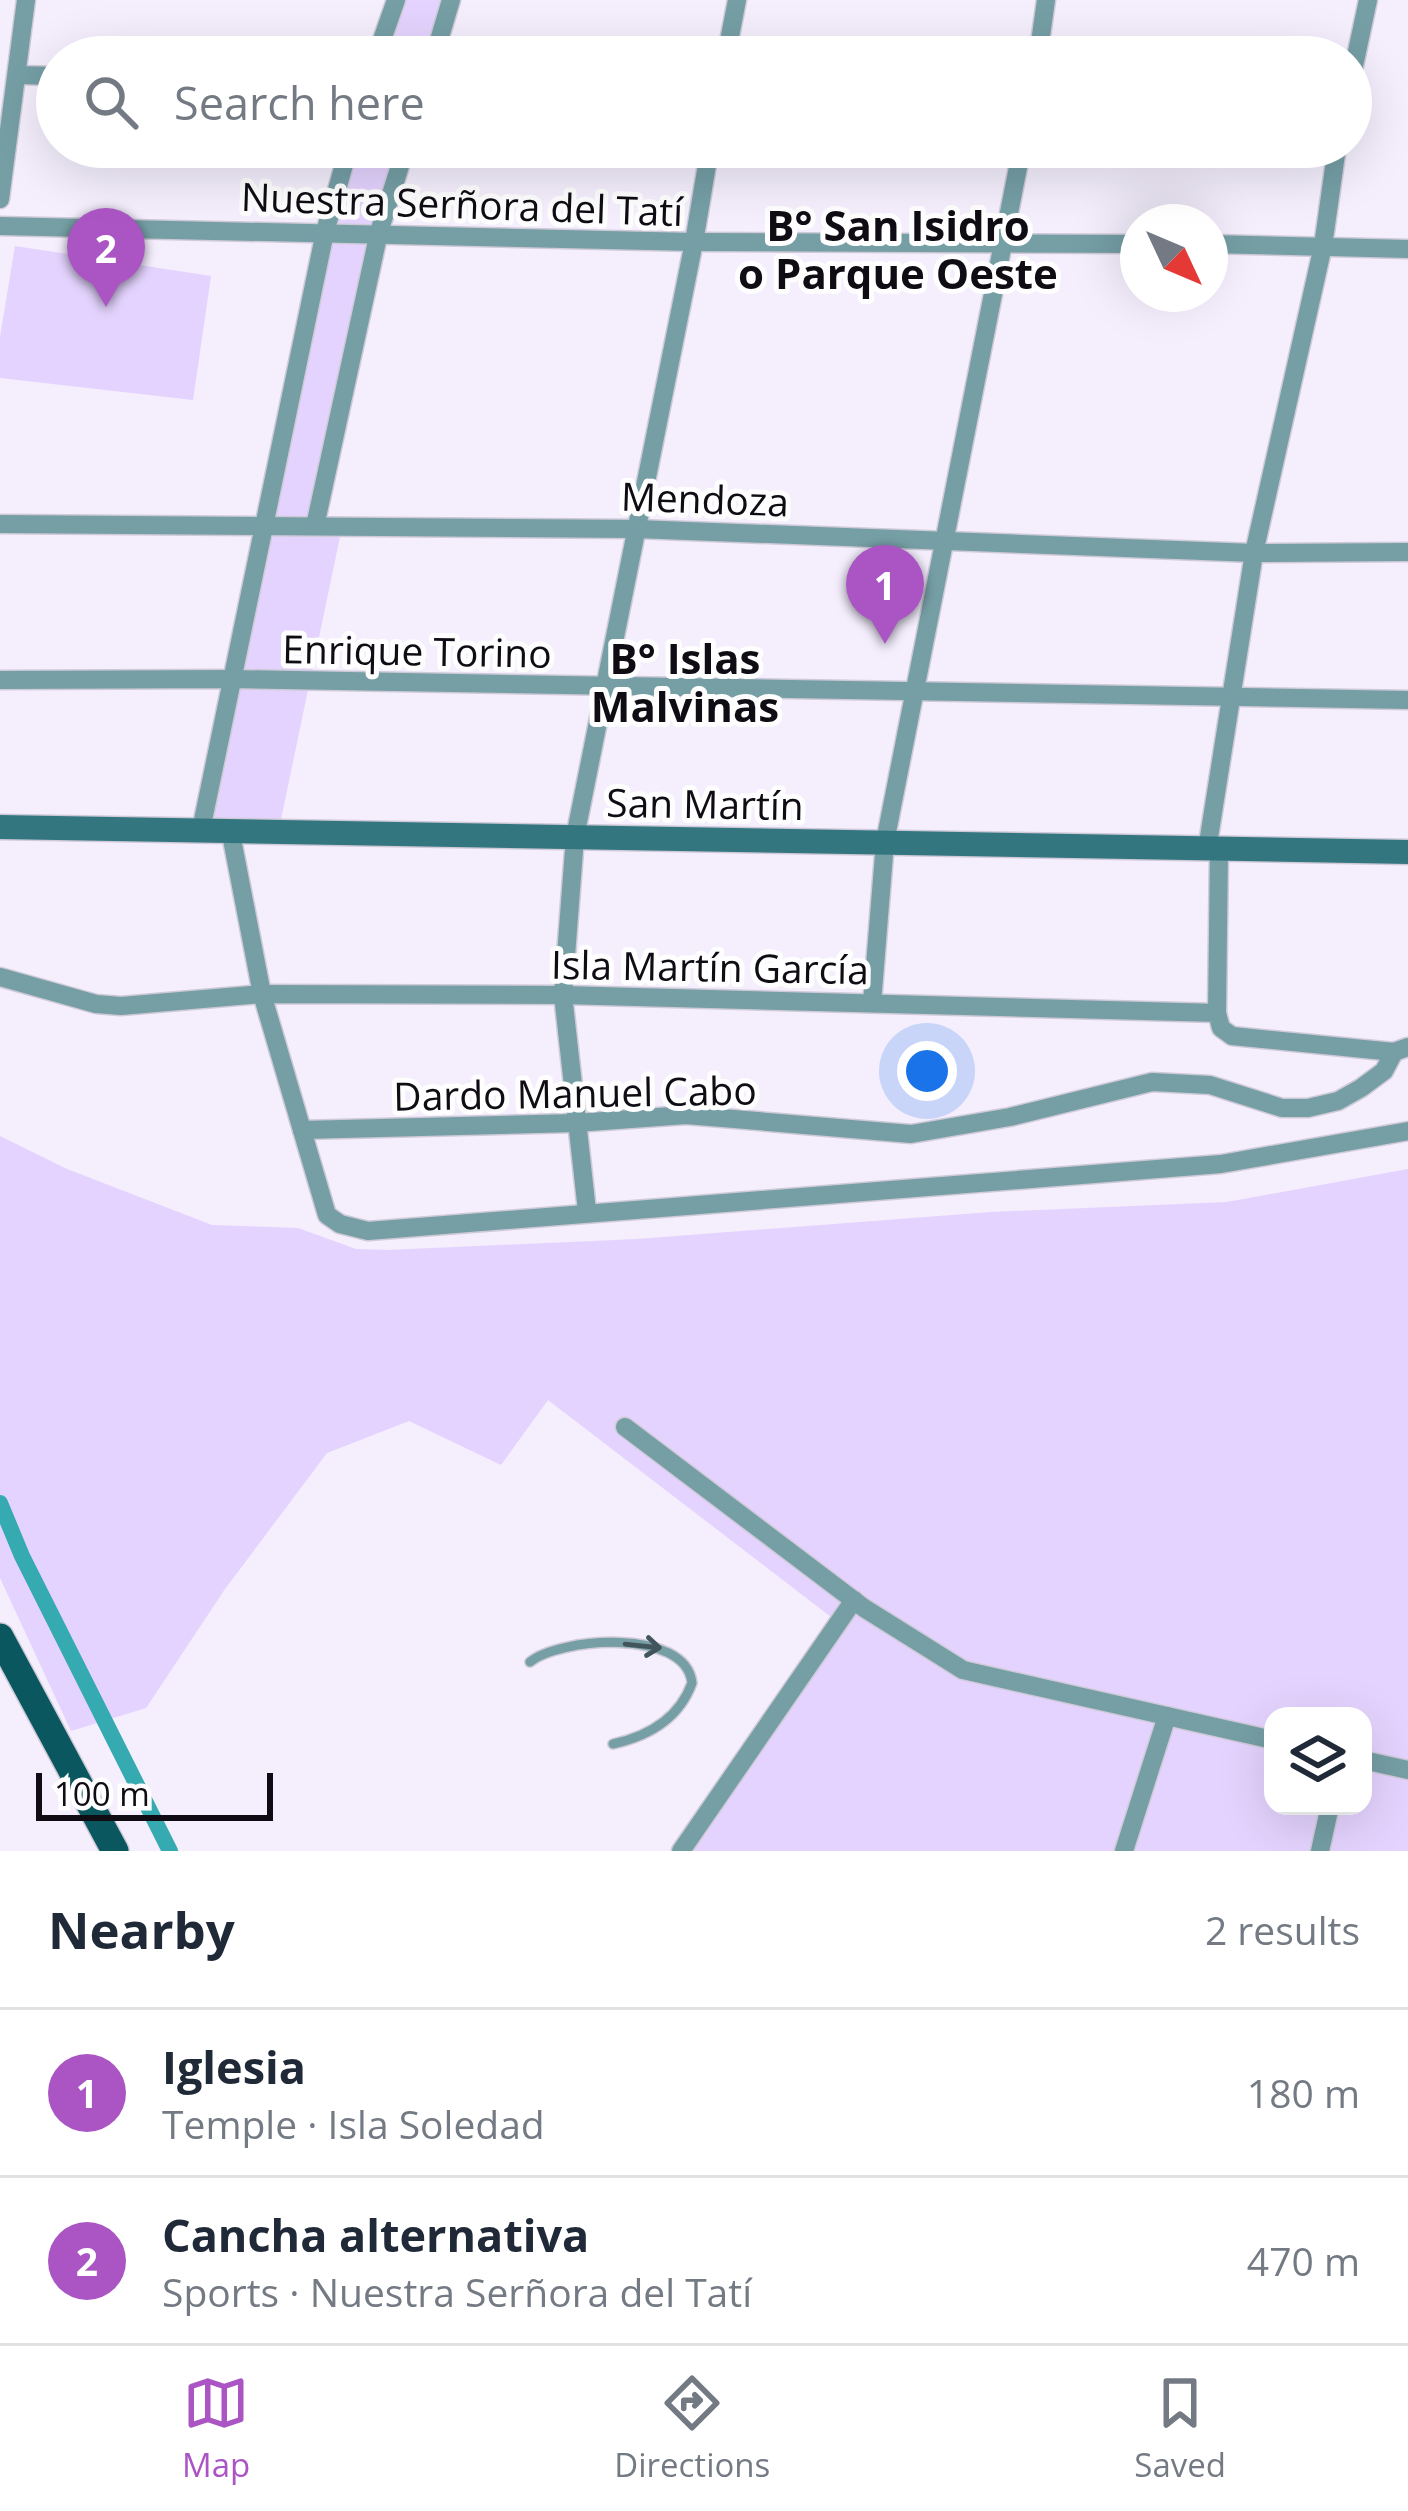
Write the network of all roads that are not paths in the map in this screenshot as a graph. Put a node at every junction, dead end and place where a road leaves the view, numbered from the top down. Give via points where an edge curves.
1 (26, 0) edge
2 (396, 0) edge
3 (451, 0) edge
4 (737, 0) edge
5 (1046, 0) edge
6 (1368, 0) edge
7 (383, 36) edge
8 (440, 36) edge
9 (730, 36) edge
10 (1041, 36) edge
11 (1360, 36) edge
12 (9, 51) edge
13 (16, 75) junction
14 (36, 75) edge
15 (343, 168) edge
16 (399, 168) edge
17 (706, 168) edge
18 (1018, 168) edge
19 (1334, 168) edge
20 (2, 172) edge
21 (0, 199) edge
22 (0, 226) edge
23 (325, 232) junction
24 (379, 232) junction
25 (694, 242) junction
26 (1003, 242) junction
27 (1120, 244) edge
28 (1228, 244) edge
29 (1323, 246) junction
30 (1408, 249) edge
31 (0, 524) edge
32 (266, 525) junction
33 (315, 526) junction
34 (637, 529) junction
35 (945, 538) junction
36 (1408, 552) edge
37 (1254, 553) junction
38 (233, 679) junction
39 (0, 680) edge
40 (605, 688) junction
41 (911, 692) junction
42 (1232, 699) junction
43 (1408, 700) edge
44 (0, 827) edge
45 (230, 829) junction
46 (201, 830) junction
47 (575, 837) junction
48 (885, 842) junction
49 (1213, 850) junction
50 (1408, 852) edge
51 (0, 976) edge
52 (262, 994) junction
53 (563, 995) junction
54 (872, 1003) junction
55 (1217, 1013) junction
56 (1401, 1050) edge
57 (576, 1123) junction
58 (302, 1130) junction
59 (1408, 1131) edge
60 (586, 1211) junction
61 (625, 1427) dead end
62 (854, 1600) junction
63 (0, 1637) edge
64 (0, 1663) edge
65 (530, 1663) dead end
66 (1167, 1716) junction
67 (1264, 1737) edge
68 (613, 1744) dead end
69 (1372, 1762) edge
70 (1408, 1770) edge
71 (1328, 1815) edge
72 (102, 1851) edge
73 (115, 1851) edge
74 (681, 1851) edge
75 (1124, 1851) edge
76 (1320, 1851) edge

1 - 12 street
2 - 7 street
3 - 8 street
4 - 9 street
5 - 10 street
6 - 11 street
12 - 13 street
13 - 14 street
13 - 20 street
15 - 23 street
16 - 24 street
17 - 25 street
18 - 26 street
19 - 29 street
20 - 21 street
22 - 23 street, Nuestra Serñora del Tatí
23 - 24 street, Nuestra Serñora del Tatí
23 - 32 street
24 - 25 street, Nuestra Serñora del Tatí
24 - 33 street
25 - 26 street, Nuestra Serñora del Tatí
25 - 34 street
26 - 27 street, Nuestra Serñora del Tatí
26 - 35 street
28 - 29 street
29 - 30 street
29 - 37 street
31 - 32 street, Mendoza
32 - 33 street, Mendoza
32 - 38 street
33 - 34 street, Mendoza
34 - 35 street, Mendoza
34 - 40 street
35 - 37 street, Mendoza
35 - 41 street
36 - 37 street, Mendoza
37 - 42 street
38 - 39 street, Enrique Torino
38 - 40 street, Enrique Torino
38 - 46 street
40 - 41 street, Enrique Torino
40 - 47 street
41 - 42 street, Enrique Torino
41 - 48 street
42 - 43 street, Enrique Torino
42 - 49 street
44 - 46 main road, San Martín
45 - 46 main road, San Martín
45 - 47 main road, San Martín
45 - 52 street
47 - 48 main road, San Martín
47 - 53 street
48 - 49 main road, San Martín
48 - 54 street
49 - 50 main road, San Martín
49 - 55 street
51 - 52 street, Isla Martín García via 121,1006
52 - 53 street, Isla Martín García
52 - 58 street
53 - 54 street, Isla Martín García
53 - 57 street
54 - 55 street, Isla Martín García
55 - 56 street, Isla Martín García via 1232,1036
56 - 57 street, Dardo Manuel Cabo via 1361,1088 1307,1108 1210,1085 1152,1082 911,1134 686,1115
57 - 58 street, Dardo Manuel Cabo
57 - 60 street
58 - 60 street via 327,1215 340,1224 368,1231
59 - 60 street via 1221,1164
61 - 62 street
62 - 66 street via 963,1670
62 - 74 street
63 - 73 main road
64 - 72 main road
65 -> 68 lane via 554,1650 635,1642 686,1664 692,1683 673,1714 649,1733
66 - 67 street
66 - 75 street
69 - 70 street
71 - 76 street

